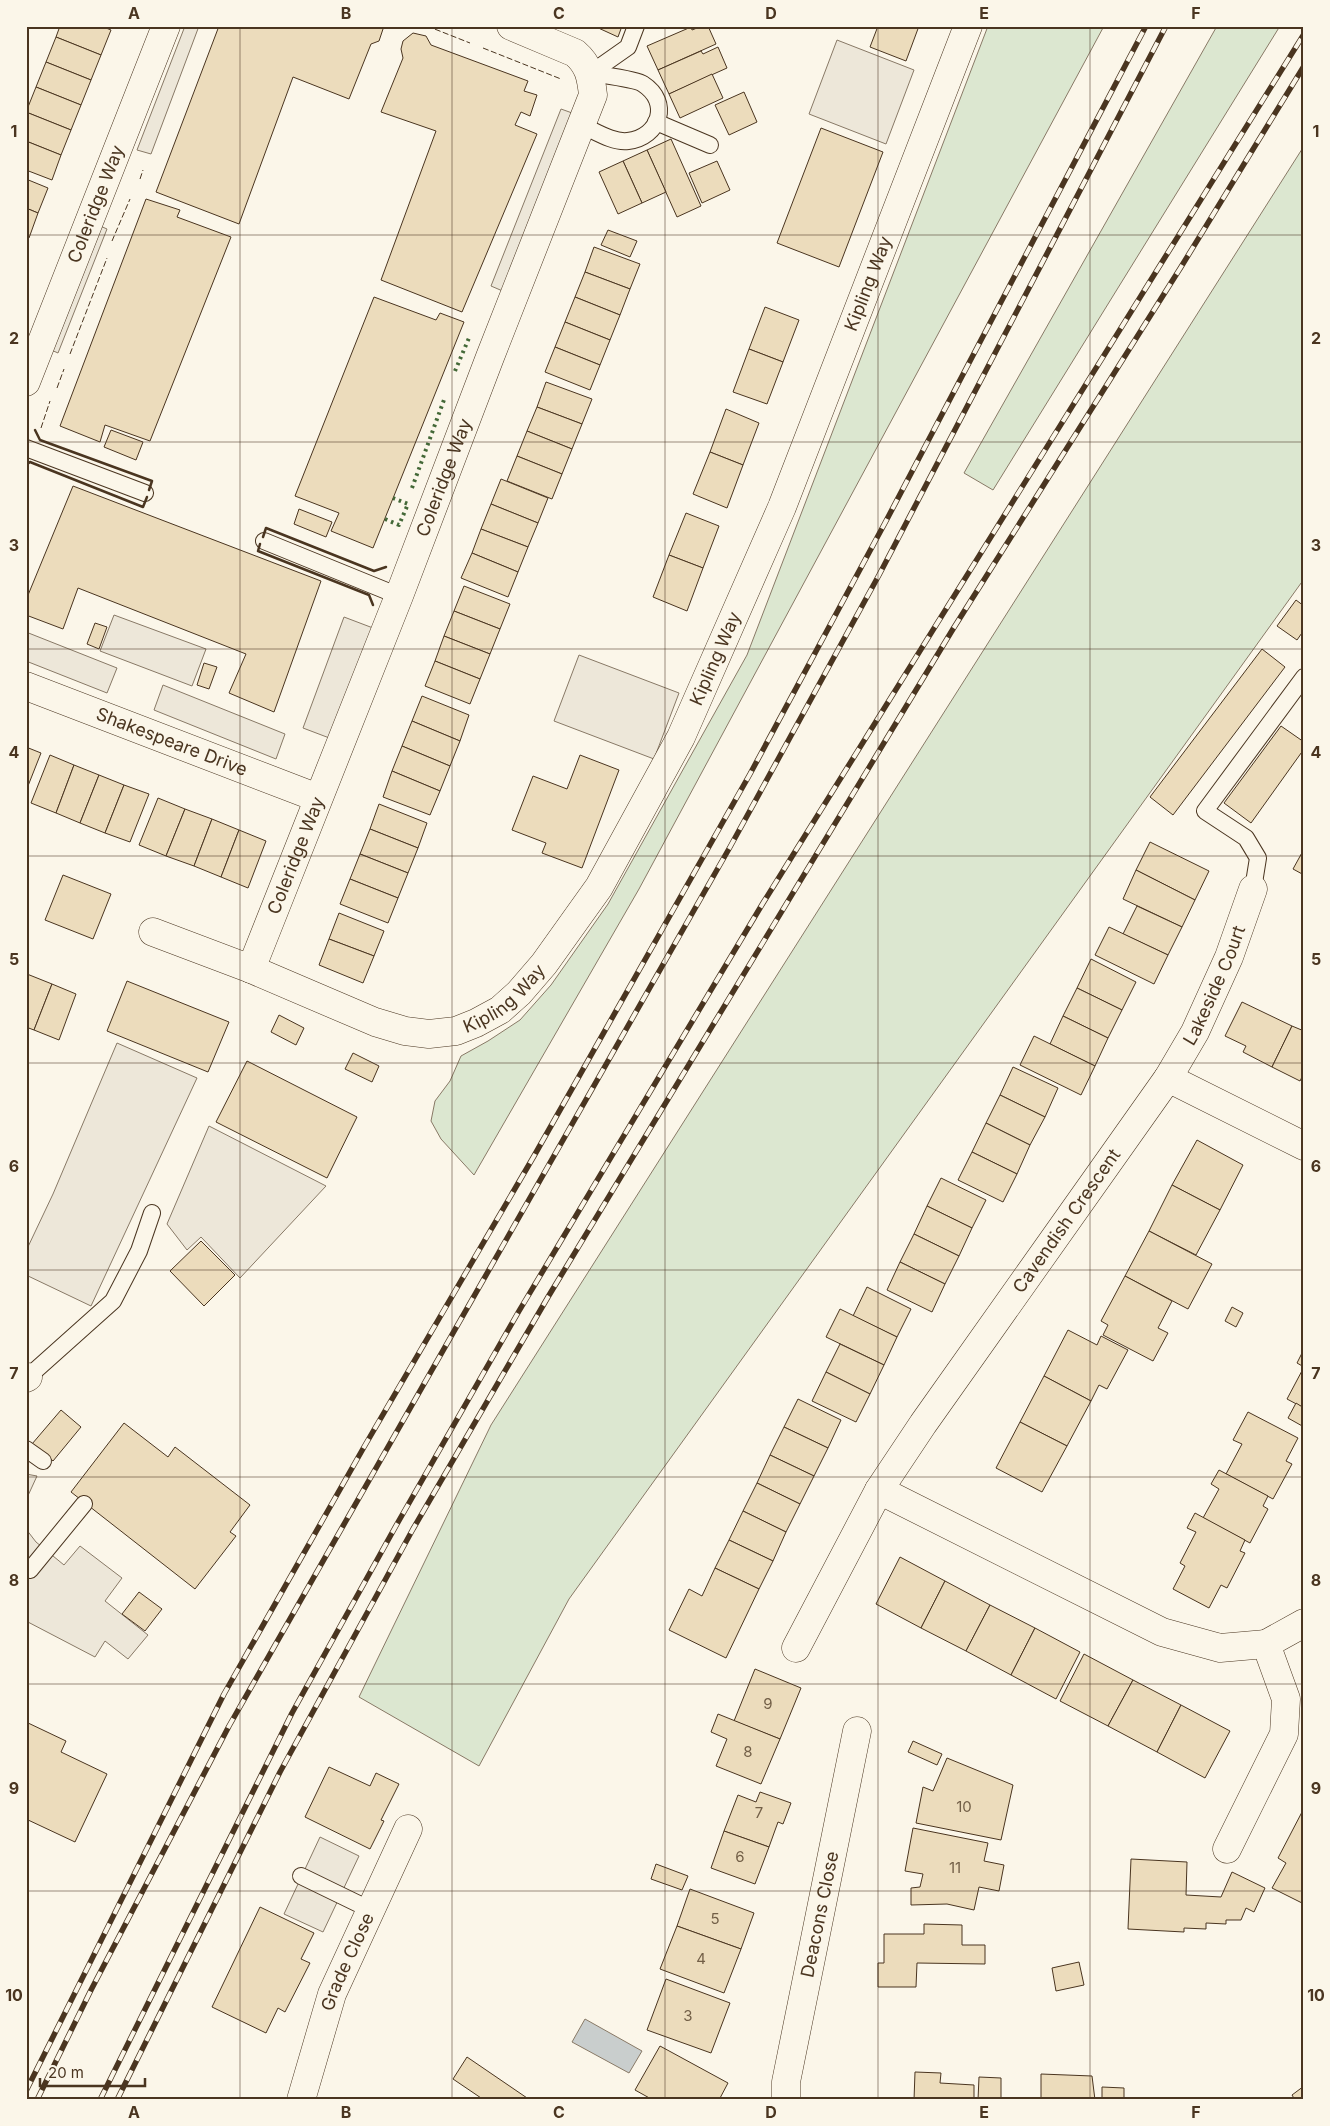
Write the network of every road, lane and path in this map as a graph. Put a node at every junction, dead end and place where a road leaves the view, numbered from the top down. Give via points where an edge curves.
1 (166, 26) edge
2 (511, 26) edge
3 (636, 26) edge
4 (968, 26) edge
5 (591, 74) junction
6 (656, 122) junction
7 (581, 125) junction
8 (710, 145) dead end
9 (26, 382) edge
10 (26, 448) edge
11 (146, 493) dead end
12 (264, 541) dead end
13 (399, 596) junction
14 (1304, 678) edge
15 (26, 686) edge
16 (318, 798) junction
17 (1254, 889) joint
18 (153, 932) dead end
19 (251, 969) junction
20 (1168, 1078) junction
21 (1304, 1146) edge
22 (152, 1214) dead end
23 (27, 1378) edge
24 (26, 1449) edge
25 (43, 1461) dead end
26 (879, 1490) junction
27 (84, 1504) dead end
28 (30, 1570) dead end
29 (1304, 1623) edge
30 (1266, 1644) junction
31 (796, 1648) dead end
32 (857, 1731) dead end
33 (408, 1830) dead end
34 (1227, 1849) dead end
35 (302, 1876) dead end
36 (371, 1910) junction
37 (301, 2100) edge
38 (786, 2100) edge

1 - 9 street, Coleridge Way
2 - 5 street via 575,53
3 - 5 lane via 628,47
4 - 19 street, Kipling Way via 782,507 681,737 599,887 544,964 500,1010 456,1031 430,1034 375,1022
5 - 6 lane via 642,83 656,96 660,113
5 - 7 street, Coleridge Way via 594,95
6 - 7 lane via 642,136 628,141 616,140
6 - 8 lane
7 - 13 street, Coleridge Way
10 - 11 lane
12 - 13 lane
13 - 16 street, Coleridge Way
14 - 17 lane via 1205,812 1246,838 1250,844 1258,858
15 - 16 street, Shakespeare Drive
16 - 19 street, Coleridge Way
17 - 20 street, Lakeside Court via 1230,956 1195,1032
18 - 19 street, Kipling Way
20 - 21 street
20 - 26 street, Cavendish Crescent
22 - 23 lane via 139,1251 113,1301
24 - 25 lane
26 - 30 street via 1162,1632 1220,1648
26 - 31 street, Cavendish Crescent
27 - 28 lane
29 - 30 street
30 - 34 street via 1286,1699 1284,1734
32 - 38 street, Deacons Close via 788,2072
33 - 36 street, Grade Close
35 - 36 lane
36 - 37 street, Grade Close via 332,1994

